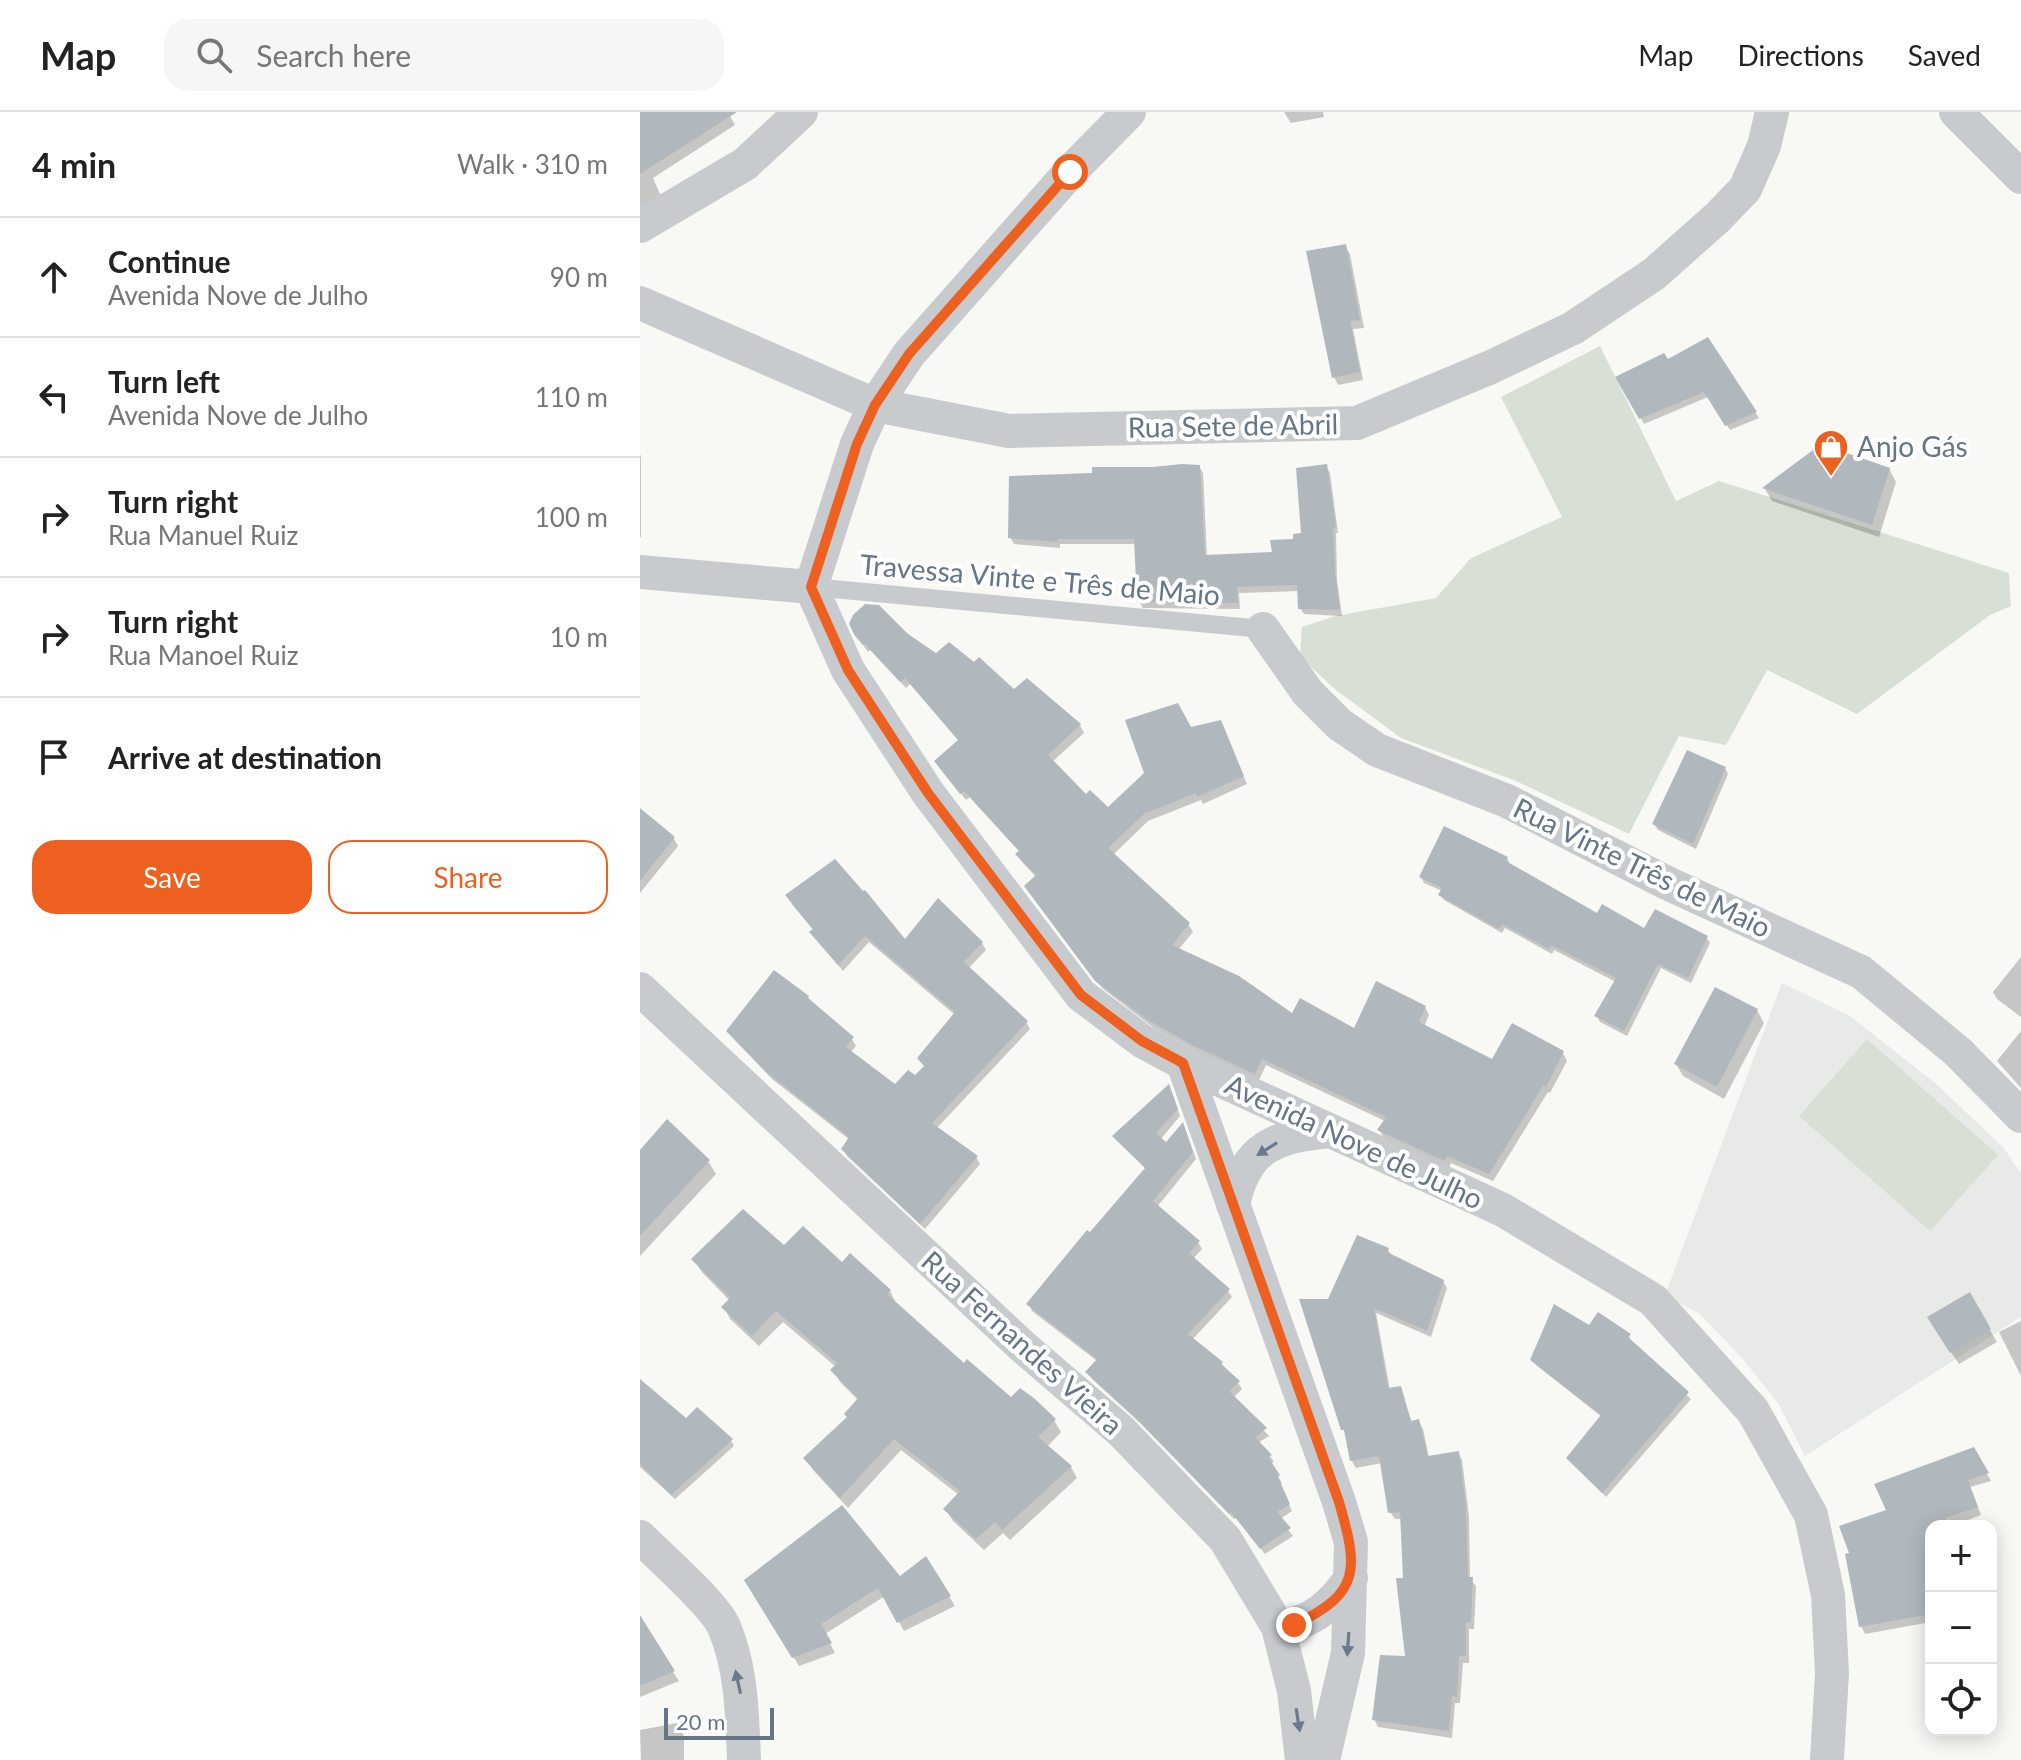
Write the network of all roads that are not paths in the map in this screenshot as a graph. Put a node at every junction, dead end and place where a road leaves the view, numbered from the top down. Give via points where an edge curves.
1 (801, 112) edge
2 (1129, 112) edge
3 (1772, 112) edge
4 (1956, 112) edge
5 (2021, 177) edge
6 (640, 226) edge
7 (640, 303) edge
8 (875, 405) junction
9 (640, 572) edge
10 (811, 587) junction
11 (1263, 629) joint
12 (640, 989) edge
13 (1183, 1063) junction
14 (2021, 1116) edge
15 (1332, 1131) junction
16 (1233, 1205) junction
17 (640, 1537) edge
18 (1351, 1578) junction
19 (1278, 1627) junction
20 (744, 1760) edge
21 (1302, 1760) edge
22 (1323, 1760) edge
23 (1827, 1760) edge

1 - 6 street via 745,164
2 - 8 street via 909,354
3 - 8 street, Rua Sete de Abril via 1745,189 1654,274 1573,328 1357,423 1009,431
4 - 5 street
7 - 8 street, Rua Sete de Abril
8 - 10 street via 857,444
9 - 10 street
10 - 11 lane, Travessa Vinte e Três de Maio
10 - 13 street, Avenida Nove de Julho via 848,670 928,793 1081,995 1142,1041
11 - 14 street, Rua Vinte Três de Maio via 1308,693 1339,724 1377,750 1507,801 1667,883 1861,972 1958,1052
12 - 19 street, Rua Fernandes Vieira via 1022,1346 1121,1431 1225,1539
13 - 15 street, Avenida Nove de Julho
13 - 16 street
15 -> 16 street via 1293,1134 1265,1148 1248,1162
15 - 23 street, Avenida Nove de Julho via 1503,1210 1653,1300 1753,1411 1811,1515 1828,1595 1832,1673
16 - 18 street via 1339,1502 1351,1542
20 -> 17 street via 741,1690 724,1624
18 - 19 street via 1336,1600 1317,1614
18 -> 22 street via 1348,1653
19 -> 21 street, Rua Fernandes Vieira via 1294,1691

